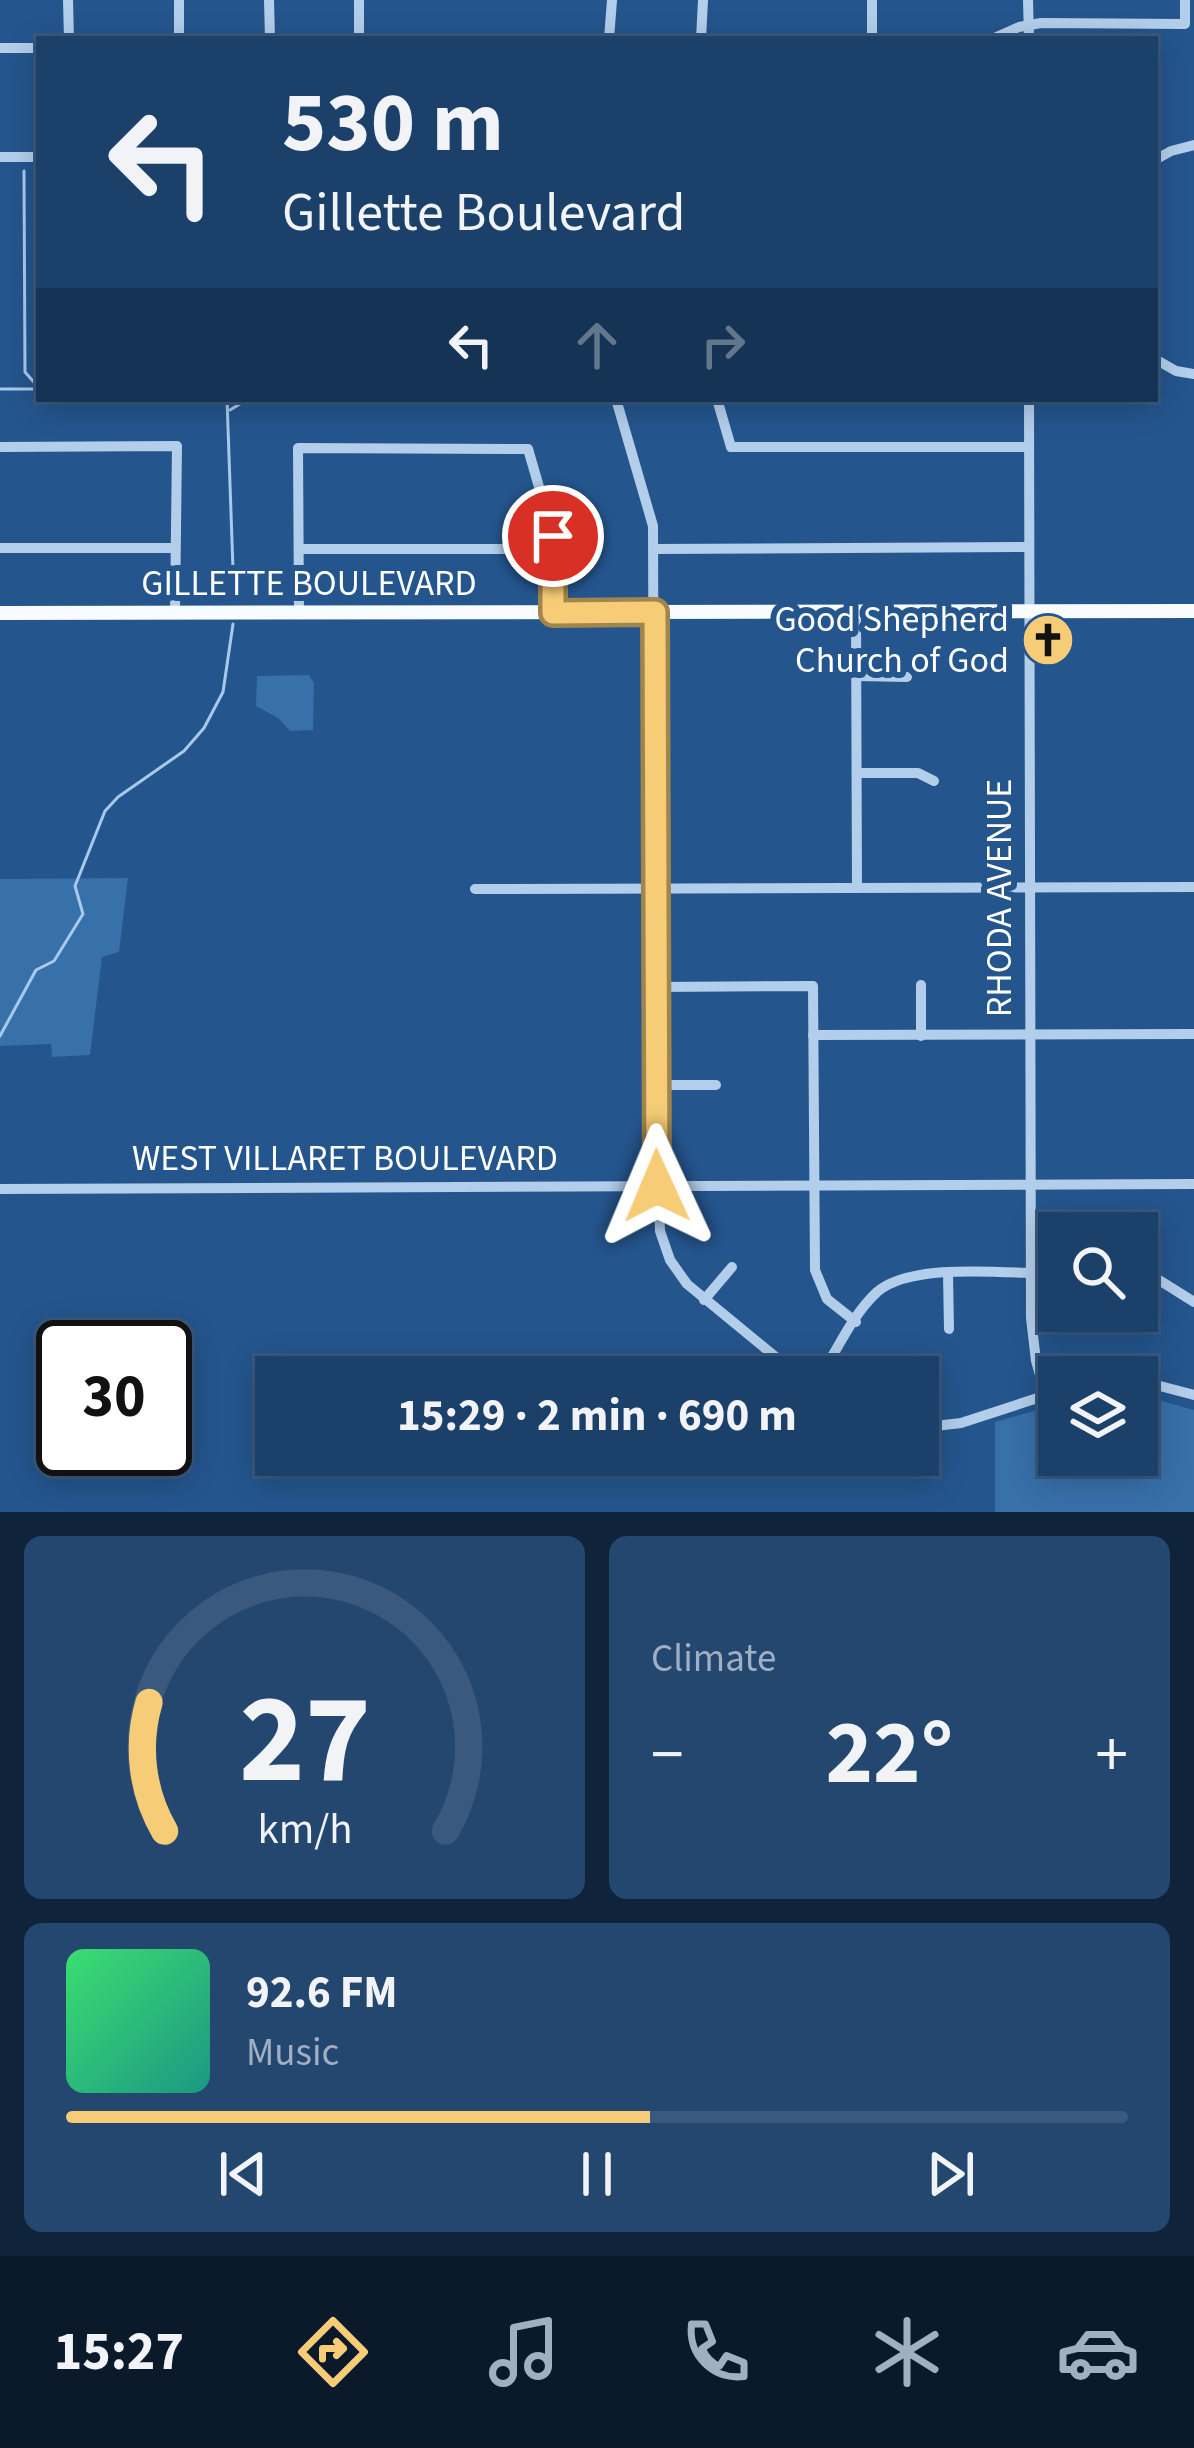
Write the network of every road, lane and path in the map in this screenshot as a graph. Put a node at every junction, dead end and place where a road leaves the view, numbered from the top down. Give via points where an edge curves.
1 (68, 0) edge
2 (179, 0) edge
3 (269, 0) edge
4 (359, 0) edge
5 (612, 0) edge
6 (703, 0) edge
7 (872, 0) edge
8 (1028, 0) edge
9 (1185, 0) edge
10 (1028, 32) edge
11 (69, 36) edge
12 (179, 36) edge
13 (270, 36) edge
14 (359, 36) edge
15 (609, 36) edge
16 (701, 36) edge
17 (872, 36) edge
18 (0, 48) edge
19 (36, 48) edge
20 (1194, 145) edge
21 (0, 157) edge
22 (36, 157) edge
23 (1158, 158) edge
24 (1158, 361) edge
25 (1194, 374) edge
26 (617, 402) edge
27 (718, 402) edge
28 (1029, 402) edge
29 (0, 447) edge
30 (1029, 447) junction
31 (1029, 547) junction
32 (0, 548) edge
33 (175, 548) junction
34 (299, 549) junction
35 (554, 549) junction
36 (654, 549) junction
37 (1194, 611) edge
38 (655, 612) junction
39 (1029, 612) junction
40 (176, 613) junction
41 (553, 613) junction
42 (856, 613) junction
43 (0, 614) edge
44 (299, 614) junction
45 (857, 676) junction
46 (907, 676) dead end
47 (857, 773) junction
48 (934, 781) dead end
49 (1194, 887) edge
50 (656, 888) junction
51 (857, 888) junction
52 (1029, 888) junction
53 (475, 889) dead end
54 (921, 985) dead end
55 (656, 987) junction
56 (1194, 1034) edge
57 (813, 1035) junction
58 (921, 1036) junction
59 (1029, 1036) junction
60 (716, 1084) dead end
61 (655, 1085) junction
62 (1194, 1184) edge
63 (814, 1185) junction
64 (1029, 1185) junction
65 (657, 1186) junction
66 (0, 1189) edge
67 (732, 1267) dead end
68 (948, 1274) junction
69 (1030, 1274) junction
70 (1038, 1274) edge
71 (1158, 1279) edge
72 (704, 1300) junction
73 (1194, 1302) edge
74 (856, 1322) junction
75 (949, 1329) dead end
76 (774, 1356) edge
77 (834, 1356) edge
78 (1038, 1356) edge
79 (1158, 1386) edge
80 (1194, 1395) edge
81 (1038, 1399) edge
82 (939, 1426) edge

1 - 11 street
2 - 12 street
3 - 13 street
4 - 14 street
5 - 15 street
6 - 16 street
7 - 17 street
8 - 10 street
9 - 10 street via 1185,24
18 - 19 street
20 - 23 street
21 - 22 street
24 - 25 street
26 - 36 street
27 - 30 street via 731,447
28 - 30 street, RHODA AVENUE
29 - 33 street via 177,446
30 - 31 street, RHODA AVENUE
31 - 36 street
31 - 39 street, RHODA AVENUE
32 - 33 street
33 - 40 street
34 - 35 street
34 - 35 street via 298,448 528,449
34 - 44 street
35 - 41 street
36 - 38 street
37 - 39 main road, GILLETTE BOULEVARD
38 - 41 main road, GILLETTE BOULEVARD
38 - 42 main road, GILLETTE BOULEVARD
38 - 50 street
39 - 42 main road, GILLETTE BOULEVARD
39 - 52 street, RHODA AVENUE
40 - 43 main road, GILLETTE BOULEVARD
40 - 44 main road, GILLETTE BOULEVARD
41 - 44 main road, GILLETTE BOULEVARD
42 - 45 street
45 - 46 street
45 - 47 street
47 - 48 street via 918,773
47 - 51 street
49 - 52 street
50 - 51 street
50 - 53 street
50 - 55 street
51 - 52 street
52 - 59 street, RHODA AVENUE
54 - 58 street
55 - 57 street via 813,986
55 - 61 street
56 - 59 street
57 - 58 street
57 - 63 street
58 - 59 street
59 - 64 street, RHODA AVENUE
60 - 61 street
61 - 65 street
62 - 64 street, WEST VILLARET BOULEVARD
63 - 64 street, WEST VILLARET BOULEVARD
63 - 65 street, WEST VILLARET BOULEVARD
63 - 74 street via 819,1286
64 - 69 street, RHODA AVENUE
65 - 66 street, WEST VILLARET BOULEVARD
65 - 72 street via 667,1252
67 - 72 street
68 - 69 street
68 - 74 street via 896,1280
68 - 75 street
69 - 70 street
69 - 78 street, RHODA AVENUE
71 - 73 street
72 - 76 street
74 - 77 street
79 - 80 street
81 - 82 street

